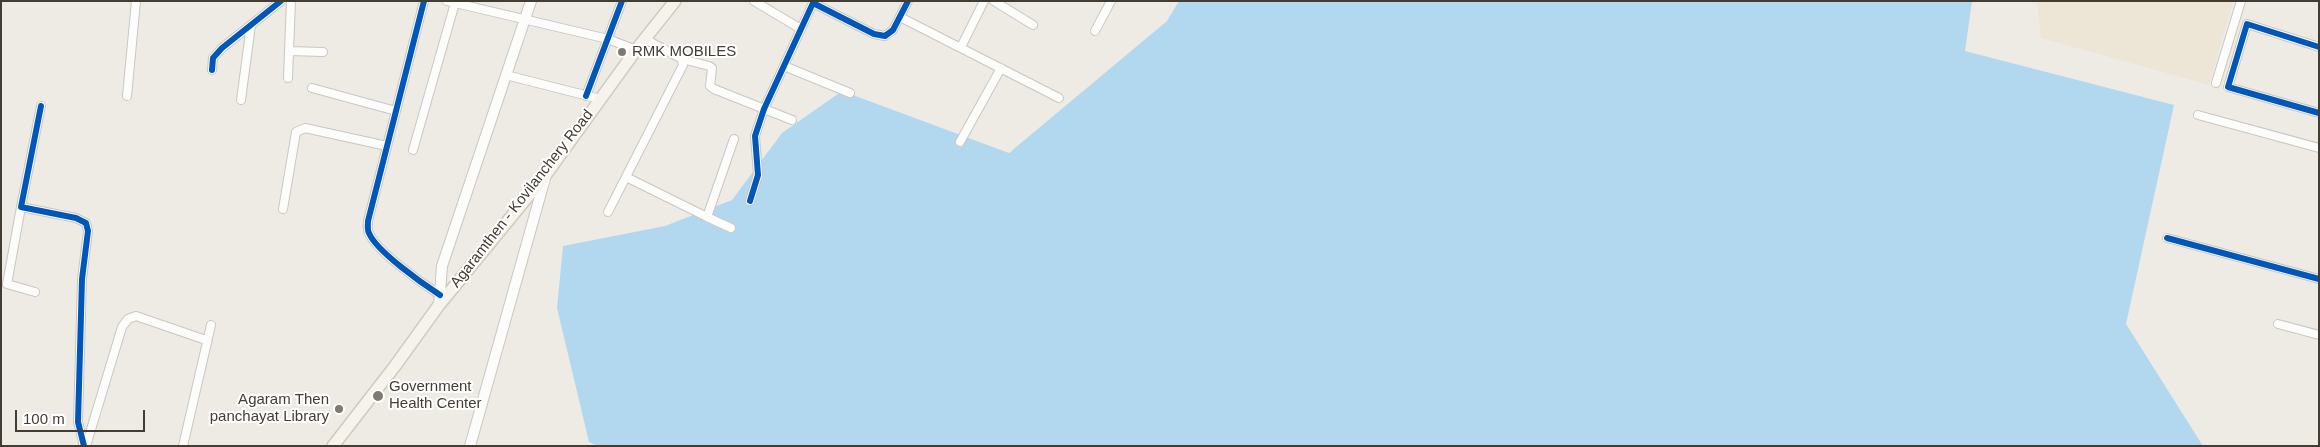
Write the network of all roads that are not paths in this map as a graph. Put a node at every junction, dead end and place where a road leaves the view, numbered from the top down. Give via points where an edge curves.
1 (136, 1) edge
2 (281, 1) edge
3 (291, 1) edge
4 (424, 1) edge
5 (531, 1) edge
6 (622, 1) edge
7 (675, 1) edge
8 (754, 1) edge
9 (908, 1) edge
10 (984, 1) edge
11 (994, 1) edge
12 (2241, 1) edge
13 (451, 2) edge
14 (813, 2) edge
15 (1109, 2) edge
16 (900, 17) junction
17 (525, 19) junction
18 (250, 25) junction
19 (1033, 25) dead end
20 (2234, 26) junction
21 (801, 29) junction
22 (2245, 30) junction
23 (1095, 31) dead end
24 (608, 39) junction
25 (645, 39) junction
26 (961, 47) junction
27 (2319, 48) edge
28 (289, 50) junction
29 (636, 50) junction
30 (323, 52) dead end
31 (682, 59) junction
32 (784, 66) junction
33 (1000, 68) junction
34 (212, 70) dead end
35 (506, 74) junction
36 (288, 78) dead end
37 (2216, 83) dead end
38 (312, 88) dead end
39 (850, 93) dead end
40 (127, 96) dead end
41 (586, 96) junction
42 (1059, 98) dead end
43 (600, 99) junction
44 (241, 100) dead end
45 (41, 106) dead end
46 (764, 109) junction
47 (396, 111) junction
48 (2319, 113) edge
49 (2198, 115) dead end
50 (792, 120) dead end
51 (734, 139) dead end
52 (960, 142) dead end
53 (387, 146) junction
54 (2319, 148) edge
55 (413, 150) dead end
56 (547, 172) junction
57 (626, 178) junction
58 (750, 201) dead end
59 (21, 208) junction
60 (283, 209) dead end
61 (608, 212) dead end
62 (707, 217) junction
63 (731, 228) dead end
64 (2167, 238) dead end
65 (2319, 279) edge
66 (4, 283) edge
67 (34, 292) dead end
68 (439, 300) junction
69 (2278, 324) dead end
70 (211, 325) dead end
71 (2319, 335) edge
72 (206, 340) junction
73 (85, 446) edge
74 (183, 446) edge
75 (333, 446) edge
76 (470, 446) edge

1 - 40 street
2 - 18 street
3 - 28 street
4 - 47 street
5 - 17 street
6 - 24 street
7 - 25 main road, Agaramthen - Kovilanchery Road
8 - 21 street
9 - 16 street
10 - 26 street
11 - 19 street
12 - 20 street
13 - 17 street
13 - 55 street
14 - 16 street via 874,34 885,36 893,30
14 - 21 street
15 - 23 street
16 - 26 street
17 - 24 street
17 - 35 street
18 - 34 street via 213,58
18 - 44 street
20 - 22 street
20 - 37 street
21 - 32 street
22 - 27 street via 2247,24
22 - 48 street via 2228,87
24 - 29 street
24 - 41 street
25 - 29 main road, Agaramthen - Kovilanchery Road
25 - 31 street
26 - 33 street
28 - 30 street
28 - 36 street
29 - 43 main road, Agaramthen - Kovilanchery Road
31 - 46 street via 712,68 710,86 714,89
31 - 57 street via 682,69
32 - 39 street
32 - 46 street
33 - 42 street
33 - 52 street
35 - 41 street
35 - 68 street via 442,266
38 - 47 street
41 - 43 street
43 - 56 main road, Agaramthen - Kovilanchery Road
45 - 59 street
46 - 50 street
46 - 58 street via 755,136 758,175
47 - 53 street
49 - 54 street
51 - 62 street
53 - 60 street via 299,129
53 - 68 street via 368,232
56 - 68 main road, Agaramthen - Kovilanchery Road
56 - 76 street
57 - 61 street
57 - 62 street
59 - 66 street
59 - 73 street via 76,218 86,223 78,422
62 - 63 street
64 - 65 street
66 - 67 street
68 - 75 main road, Agaramthen - Kovilanchery Road via 395,366
69 - 71 street
70 - 72 street
72 - 73 street via 136,316 128,319 122,327
72 - 74 street

